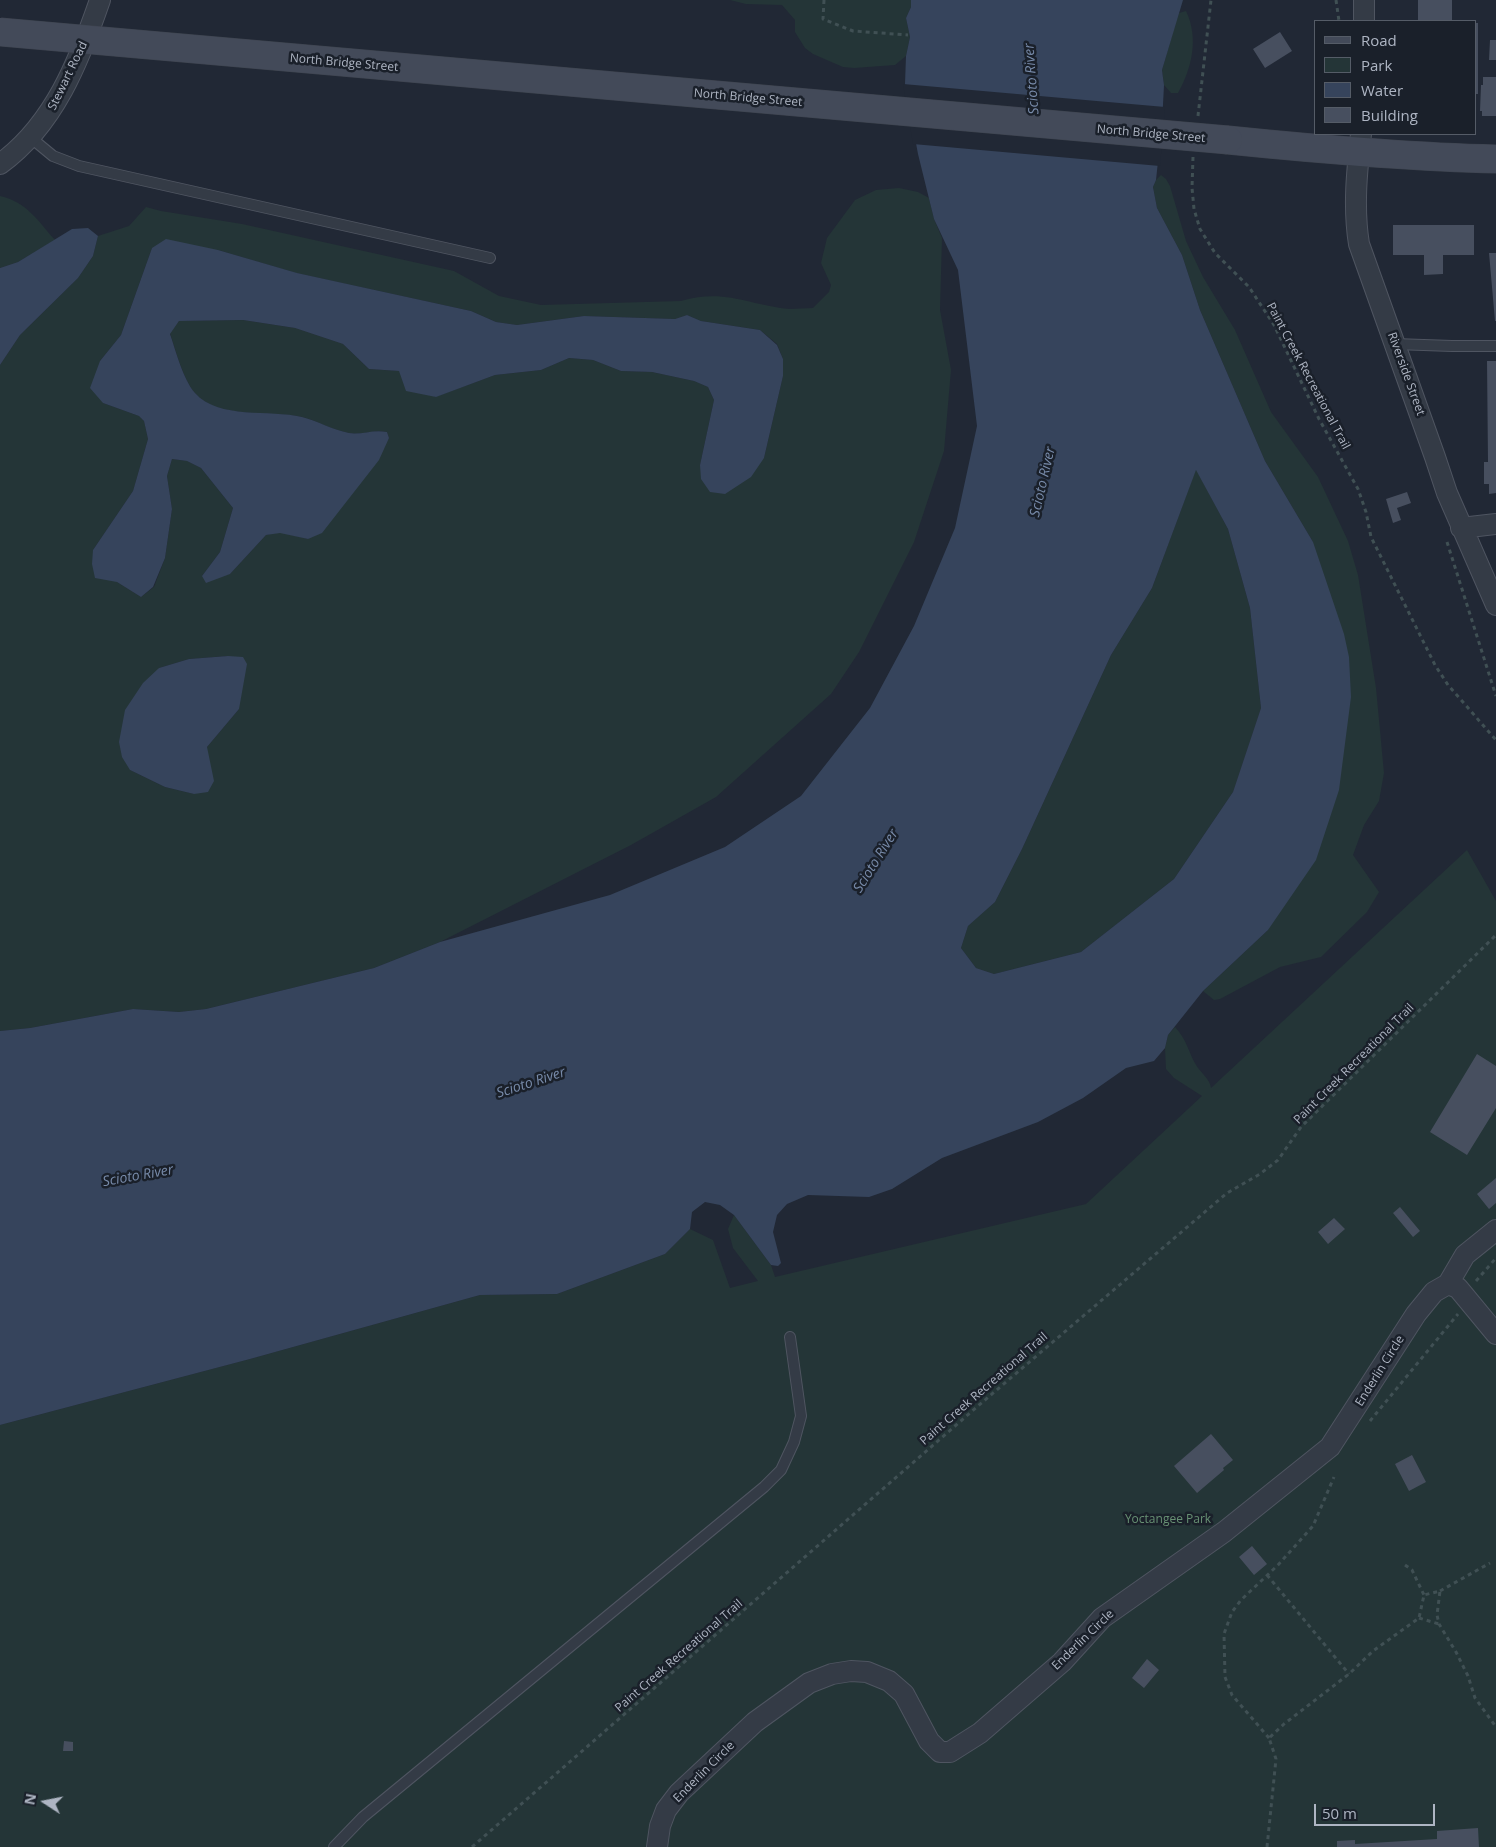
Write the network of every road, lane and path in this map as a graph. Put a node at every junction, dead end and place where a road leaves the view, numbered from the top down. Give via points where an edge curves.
1 (100, 0) edge
2 (824, 0) edge
3 (1211, 0) edge
4 (1336, 0) edge
5 (1364, 0) edge
6 (1339, 20) edge
7 (1364, 20) edge
8 (0, 32) edge
9 (908, 35) dead end
10 (1198, 118) dead end
11 (30, 137) junction
12 (1360, 143) edge
13 (1194, 147) dead end
14 (1496, 159) edge
15 (0, 164) edge
16 (490, 258) dead end
17 (1395, 344) junction
18 (1496, 346) edge
19 (1496, 524) edge
20 (1453, 532) junction
21 (1496, 605) edge
22 (1496, 696) edge
23 (1496, 740) edge
24 (1496, 935) edge
25 (1496, 1230) edge
26 (1496, 1258) edge
27 (1476, 1281) dead end
28 (1448, 1284) junction
29 (1458, 1314) dead end
30 (1496, 1334) edge
31 (790, 1337) dead end
32 (1367, 1424) dead end
33 (1334, 1477) dead end
34 (1490, 1564) dead end
35 (1405, 1565) dead end
36 (1267, 1575) junction
37 (1440, 1591) junction
38 (1424, 1594) junction
39 (1419, 1618) junction
40 (1439, 1624) junction
41 (1349, 1674) junction
42 (1496, 1727) edge
43 (1269, 1738) junction
44 (334, 1847) edge
45 (472, 1847) edge
46 (657, 1847) edge
47 (1267, 1847) edge

1 - 11 street, Stewart Road via 67,82 49,114
2 - 9 path via 823,19 853,31
3 - 10 path
4 - 6 path
5 - 7 street
8 - 12 main road, North Bridge Street, bridge via 1228,140
11 - 15 street, Stewart Road
11 - 16 lane via 53,156 79,166
12 - 14 main road, North Bridge Street via 1438,158
12 - 17 street, Riverside Street via 1356,219 1359,244
13 - 23 path, Paint Creek Recreational Trail via 1192,188 1200,229 1216,253 1249,287 1274,325 1319,419 1358,489 1371,537 1435,664 1448,685
17 - 18 lane
17 - 20 street, Riverside Street via 1447,493
19 - 20 street
20 - 21 street, Riverside Street
20 - 22 path
24 - 45 path, Paint Creek Recreational Trail via 1301,1128 1278,1160 1227,1193
25 - 28 street via 1465,1255
26 - 27 path
28 - 30 street via 1458,1288
28 - 46 street, Enderlin Circle via 1434,1292 1416,1314 1330,1447 1224,1532 1102,1618 1062,1662 980,1734 950,1752 940,1752 929,1741 904,1694 888,1681 867,1672 832,1674 809,1684 755,1722 679,1793 666,1810
29 - 32 path
31 - 44 lane via 801,1416 781,1470 363,1817
33 - 36 path via 1313,1526
34 - 37 path
35 - 38 path via 1412,1570
36 - 41 path
36 - 43 path via 1232,1612 1224,1634 1224,1657 1225,1677 1232,1695
37 - 38 path
37 - 40 path
38 - 39 path
39 - 40 path
39 - 41 path via 1373,1651
40 - 42 path via 1464,1668 1475,1698
41 - 43 path
43 - 47 path via 1276,1759

